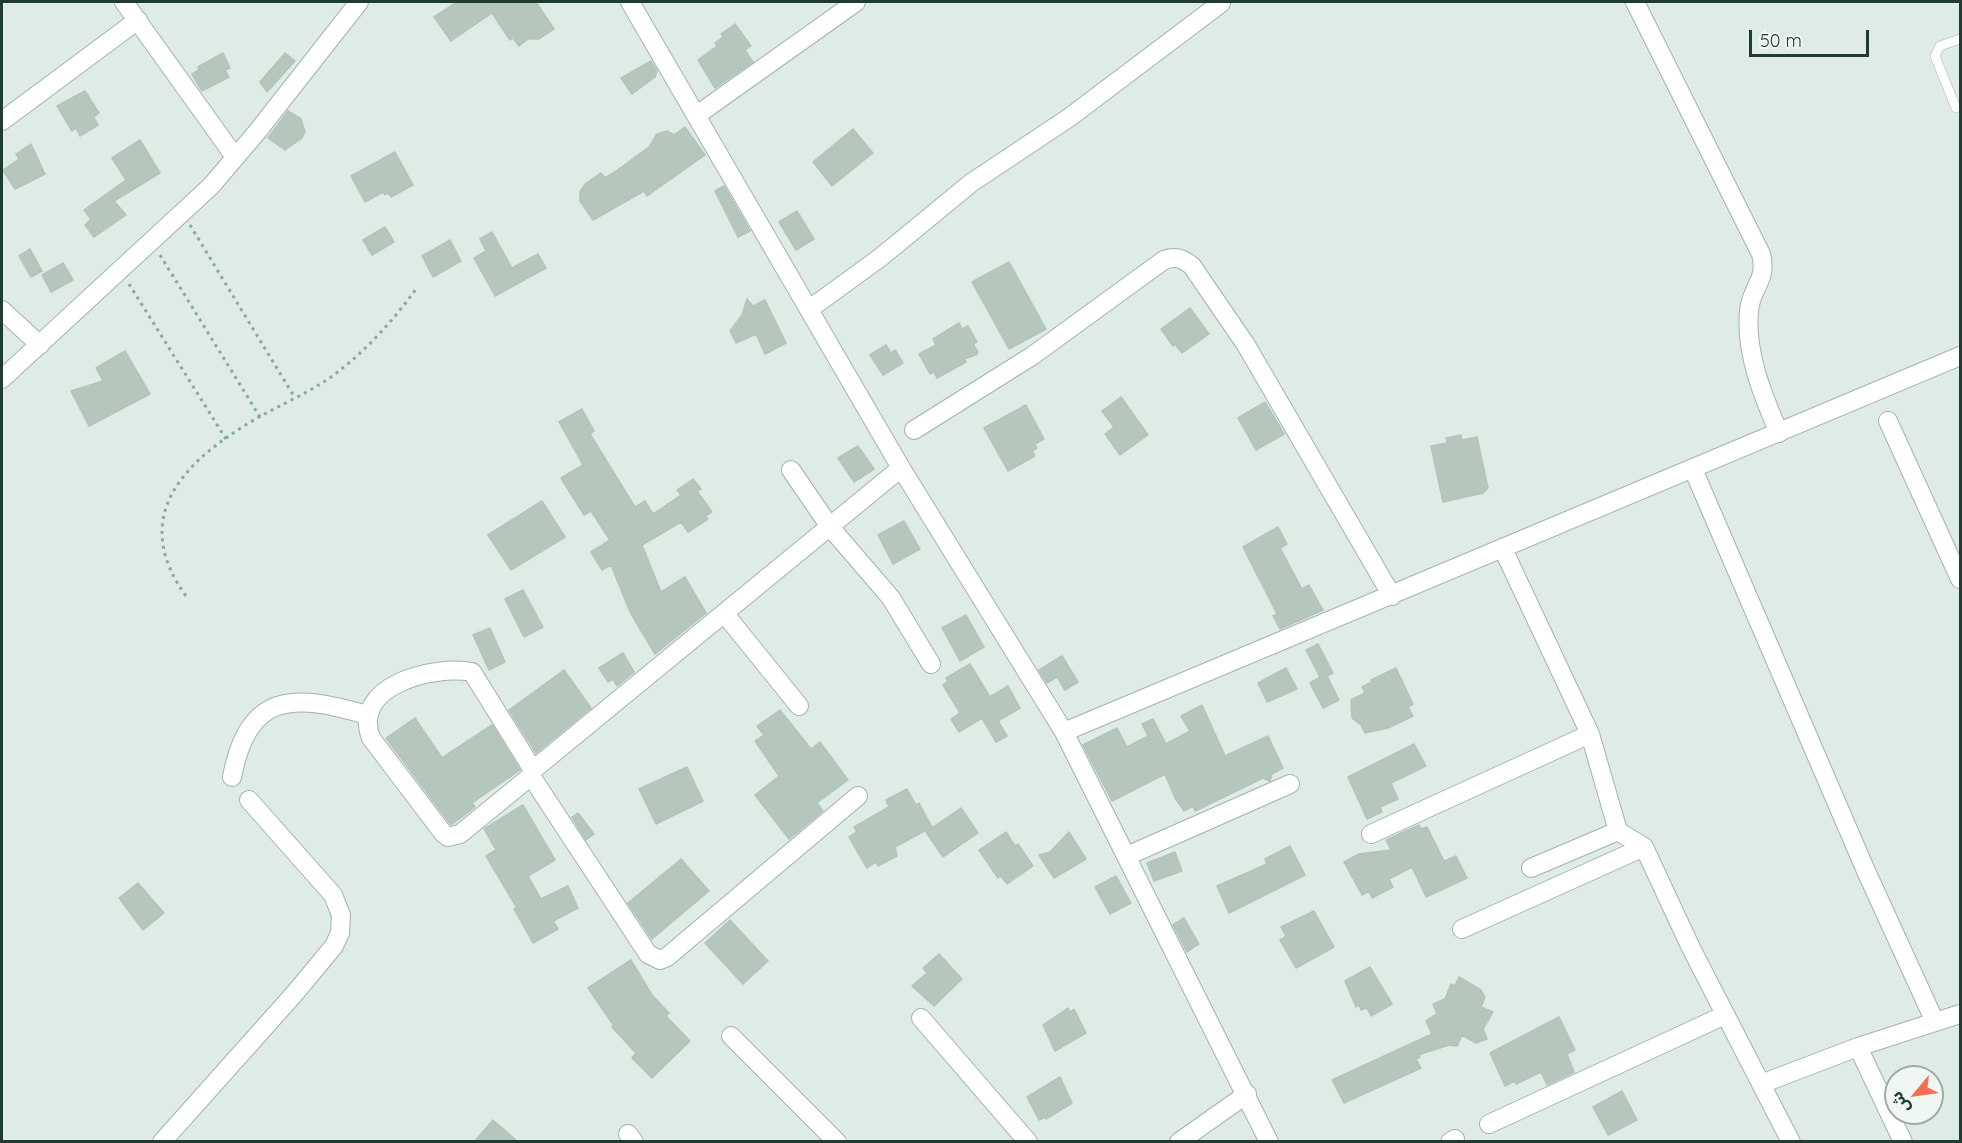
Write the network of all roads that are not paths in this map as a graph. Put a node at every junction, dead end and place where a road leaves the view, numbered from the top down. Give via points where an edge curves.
1 (124, 2) edge
2 (359, 2) edge
3 (630, 2) edge
4 (856, 2) edge
5 (1635, 2) edge
6 (1221, 3) dead end
7 (138, 20) junction
8 (1960, 39) edge
9 (1956, 108) dead end
10 (697, 116) junction
11 (2, 121) edge
12 (235, 157) junction
13 (810, 308) junction
14 (2, 310) edge
15 (40, 345) junction
16 (1960, 357) edge
17 (2, 380) edge
18 (1888, 422) dead end
19 (914, 430) dead end
20 (1779, 433) junction
21 (902, 468) junction
22 (1693, 469) junction
23 (791, 470) dead end
24 (830, 527) junction
25 (1503, 549) junction
26 (1960, 579) edge
27 (1392, 596) junction
28 (724, 613) junction
29 (931, 664) dead end
30 (799, 706) dead end
31 (367, 715) junction
32 (1064, 732) junction
33 (1590, 734) junction
34 (532, 773) junction
35 (232, 777) dead end
36 (1290, 784) dead end
37 (858, 796) dead end
38 (249, 800) dead end
39 (1618, 831) junction
40 (1371, 834) dead end
41 (1644, 847) junction
42 (1127, 856) junction
43 (1531, 868) dead end
44 (1462, 929) dead end
45 (1960, 1014) edge
46 (1725, 1015) junction
47 (921, 1018) dead end
48 (1935, 1022) junction
49 (731, 1036) dead end
50 (1858, 1047) junction
51 (1761, 1084) junction
52 (1247, 1094) junction
53 (1489, 1124) dead end
54 (162, 1142) edge
55 (837, 1142) edge
56 (1028, 1142) edge
57 (1179, 1142) edge
58 (1269, 1142) edge
59 (1791, 1142) edge
60 (1903, 1142) edge

1 - 7 street
2 - 12 street
3 - 10 street
4 - 10 street
5 - 20 street via 1761,254 1764,273 1749,311 1751,347 1766,404
6 - 13 street via 1070,117 971,183 881,257
7 - 11 street
7 - 12 street
8 - 9 lane via 1940,46 1935,56
10 - 13 street
12 - 15 street via 183,214
13 - 21 street
14 - 15 street
15 - 17 street
16 - 20 street
18 - 26 street
19 - 27 street via 1032,356 1164,260 1183,259 1192,266 1246,345
20 - 22 street
21 - 24 street
21 - 32 street
22 - 25 street
22 - 48 street
23 - 24 street
24 - 28 street
24 - 29 street via 891,598
25 - 27 street
25 - 33 street
27 - 32 street
28 - 30 street
28 - 34 street
31 - 34 street via 374,702 390,688 410,678 437,672 472,672
31 - 34 street via 371,738 448,837 460,834
31 - 35 street via 305,701 272,709 244,734
32 - 42 street
33 - 39 street
33 - 40 street
34 - 37 street via 648,954 660,960
36 - 42 street
38 - 54 street via 333,895 341,915 340,933 295,993
39 - 41 street
39 - 43 street
41 - 44 street
41 - 46 street
42 - 52 street
45 - 48 street
46 - 51 street
46 - 53 street
47 - 56 street
48 - 50 street
49 - 55 street
50 - 51 street
50 - 60 street
51 - 59 street
52 - 57 street
52 - 58 street

